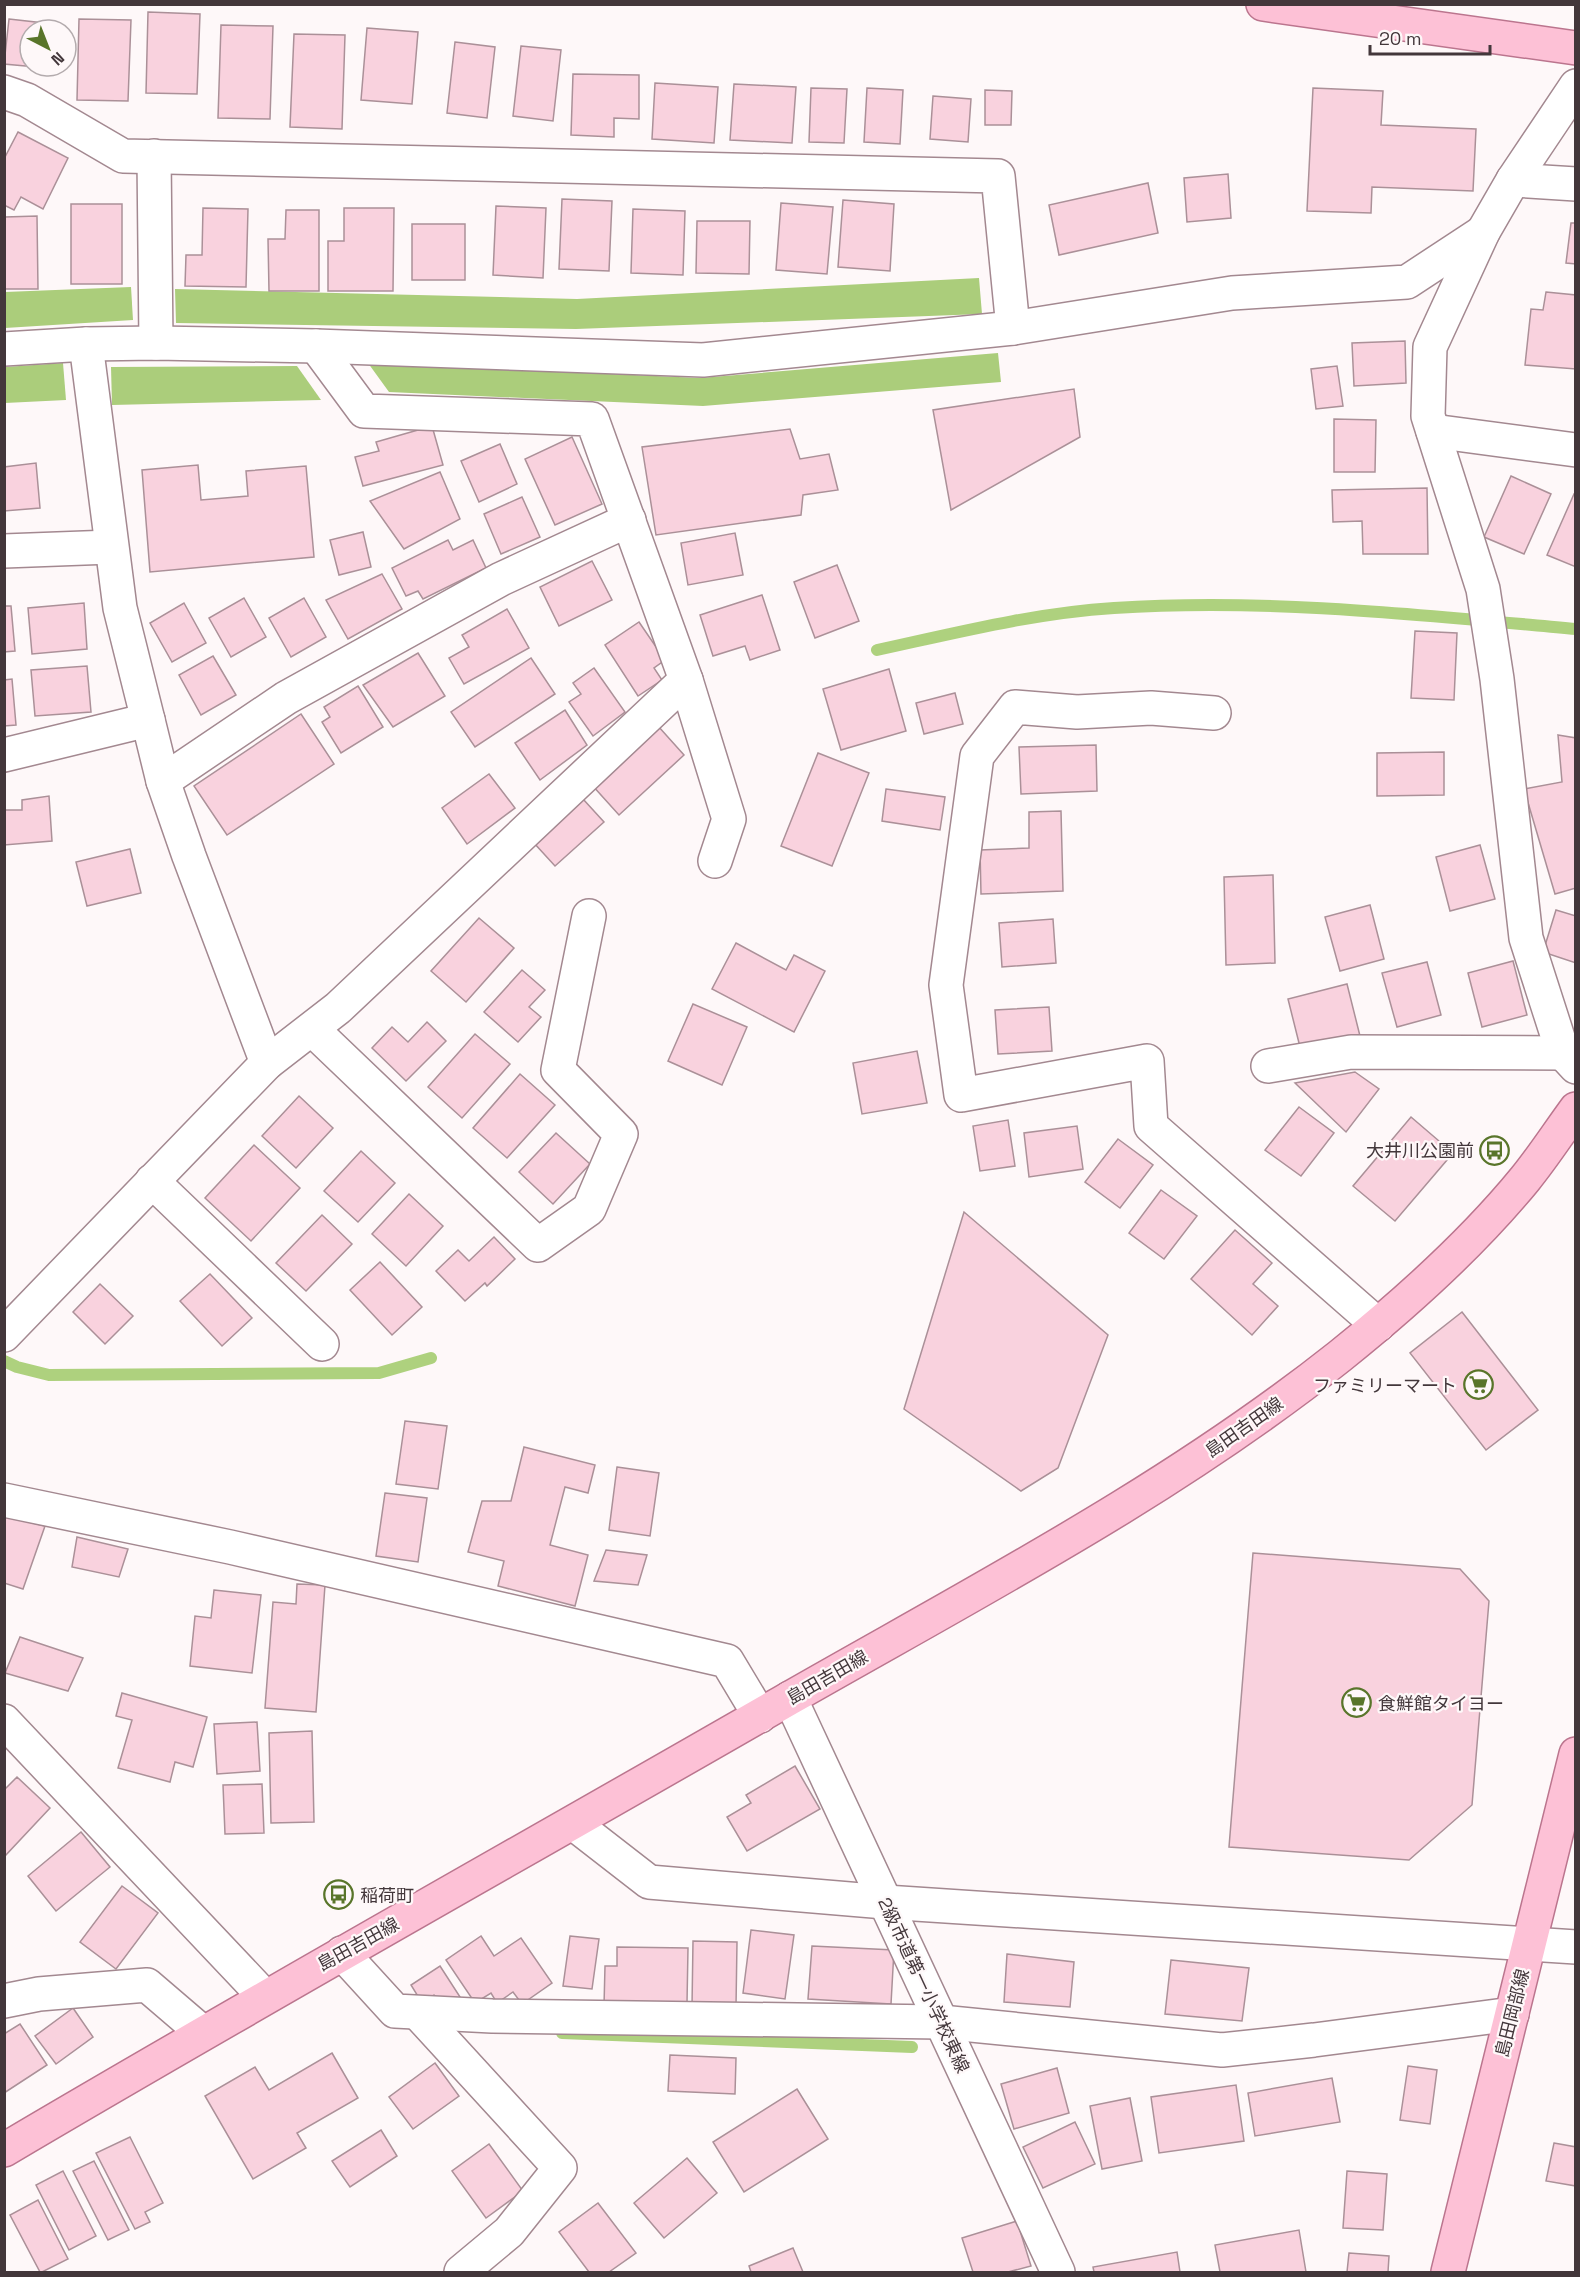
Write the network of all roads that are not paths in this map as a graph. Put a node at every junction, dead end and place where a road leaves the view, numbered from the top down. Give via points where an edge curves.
1 (1263, 4) edge
2 (1575, 48) edge
3 (1575, 86) edge
4 (4, 92) edge
5 (154, 156) junction
6 (1513, 180) junction
7 (1575, 184) edge
8 (1483, 232) junction
9 (1013, 328) junction
10 (156, 343) junction
11 (86, 344) junction
12 (316, 346) junction
13 (4, 349) edge
14 (1433, 431) junction
15 (1575, 450) edge
16 (629, 520) junction
17 (111, 547) junction
18 (4, 552) edge
19 (686, 680) junction
20 (1214, 713) dead end
21 (148, 720) junction
22 (4, 755) edge
23 (163, 781) junction
24 (715, 861) dead end
25 (589, 916) dead end
26 (312, 1029) junction
27 (1569, 1060) edge
28 (267, 1063) junction
29 (1268, 1066) dead end
30 (1575, 1109) edge
31 (152, 1181) junction
32 (1378, 1325) junction
33 (4, 1335) edge
34 (322, 1344) dead end
35 (4, 1500) edge
36 (790, 1698) junction
37 (760, 1716) junction
38 (4, 1720) edge
39 (1575, 1754) edge
40 (573, 1823) junction
41 (885, 1902) junction
42 (1530, 1944) junction
43 (1575, 1947) edge
44 (342, 1953) junction
45 (265, 1997) junction
46 (4, 2001) edge
47 (418, 2013) junction
48 (1512, 2014) junction
49 (941, 2022) junction
50 (202, 2033) junction
51 (4, 2150) edge
52 (461, 2272) edge
53 (1059, 2272) edge
54 (1448, 2272) edge

1 - 2 main road
3 - 6 street
4 - 5 street via 27,100 123,156
5 - 9 street via 998,176
5 - 10 street
6 - 7 street
6 - 8 street
8 - 9 street via 1407,282 1232,292
8 - 14 street via 1430,347 1428,416
9 - 12 street via 703,360
10 - 11 street
10 - 12 street
11 - 13 street
11 - 17 street
12 - 16 street via 364,411 592,419
14 - 15 street
14 - 27 street via 1484,593 1526,938
16 - 19 street
16 - 23 street via 501,579 286,698
17 - 18 street
17 - 21 street via 120,608
19 - 24 street via 729,819
19 - 26 street
20 - 32 street via 1151,708 1077,712 1015,707 977,756 946,986 961,1095 1147,1061 1151,1126
21 - 22 street
21 - 23 street
23 - 28 street
25 - 26 street via 558,1070 621,1134 589,1209 538,1245
26 - 28 street
27 - 29 street via 1351,1052
28 - 31 street
30 - 32 main road, 島田吉田線 via 1526,1178 1481,1228
31 - 33 street
31 - 34 street
32 - 36 main road, 島田吉田線 via 1293,1394 1120,1510
35 - 37 street via 230,1547 727,1661
36 - 37 main road, 島田吉田線
36 - 41 street, 2級市道第一小学校東線
37 - 40 main road, 島田吉田線
38 - 45 street
39 - 42 main road, 島田岡部線
40 - 41 street via 649,1882
40 - 44 main road, 島田吉田線
41 - 42 street
41 - 49 street, 2級市道第一小学校東線
42 - 43 street
42 - 48 main road, 島田岡部線
44 - 45 main road, 島田吉田線
44 - 47 street via 395,2011
45 - 50 main road, 島田吉田線
46 - 50 street via 147,1984
47 - 49 street
47 - 52 street via 560,2168 509,2232
48 - 49 street via 1222,2050
48 - 54 main road, 島田岡部線
49 - 53 street, 2級市道第一小学校東線
50 - 51 main road, 島田吉田線

